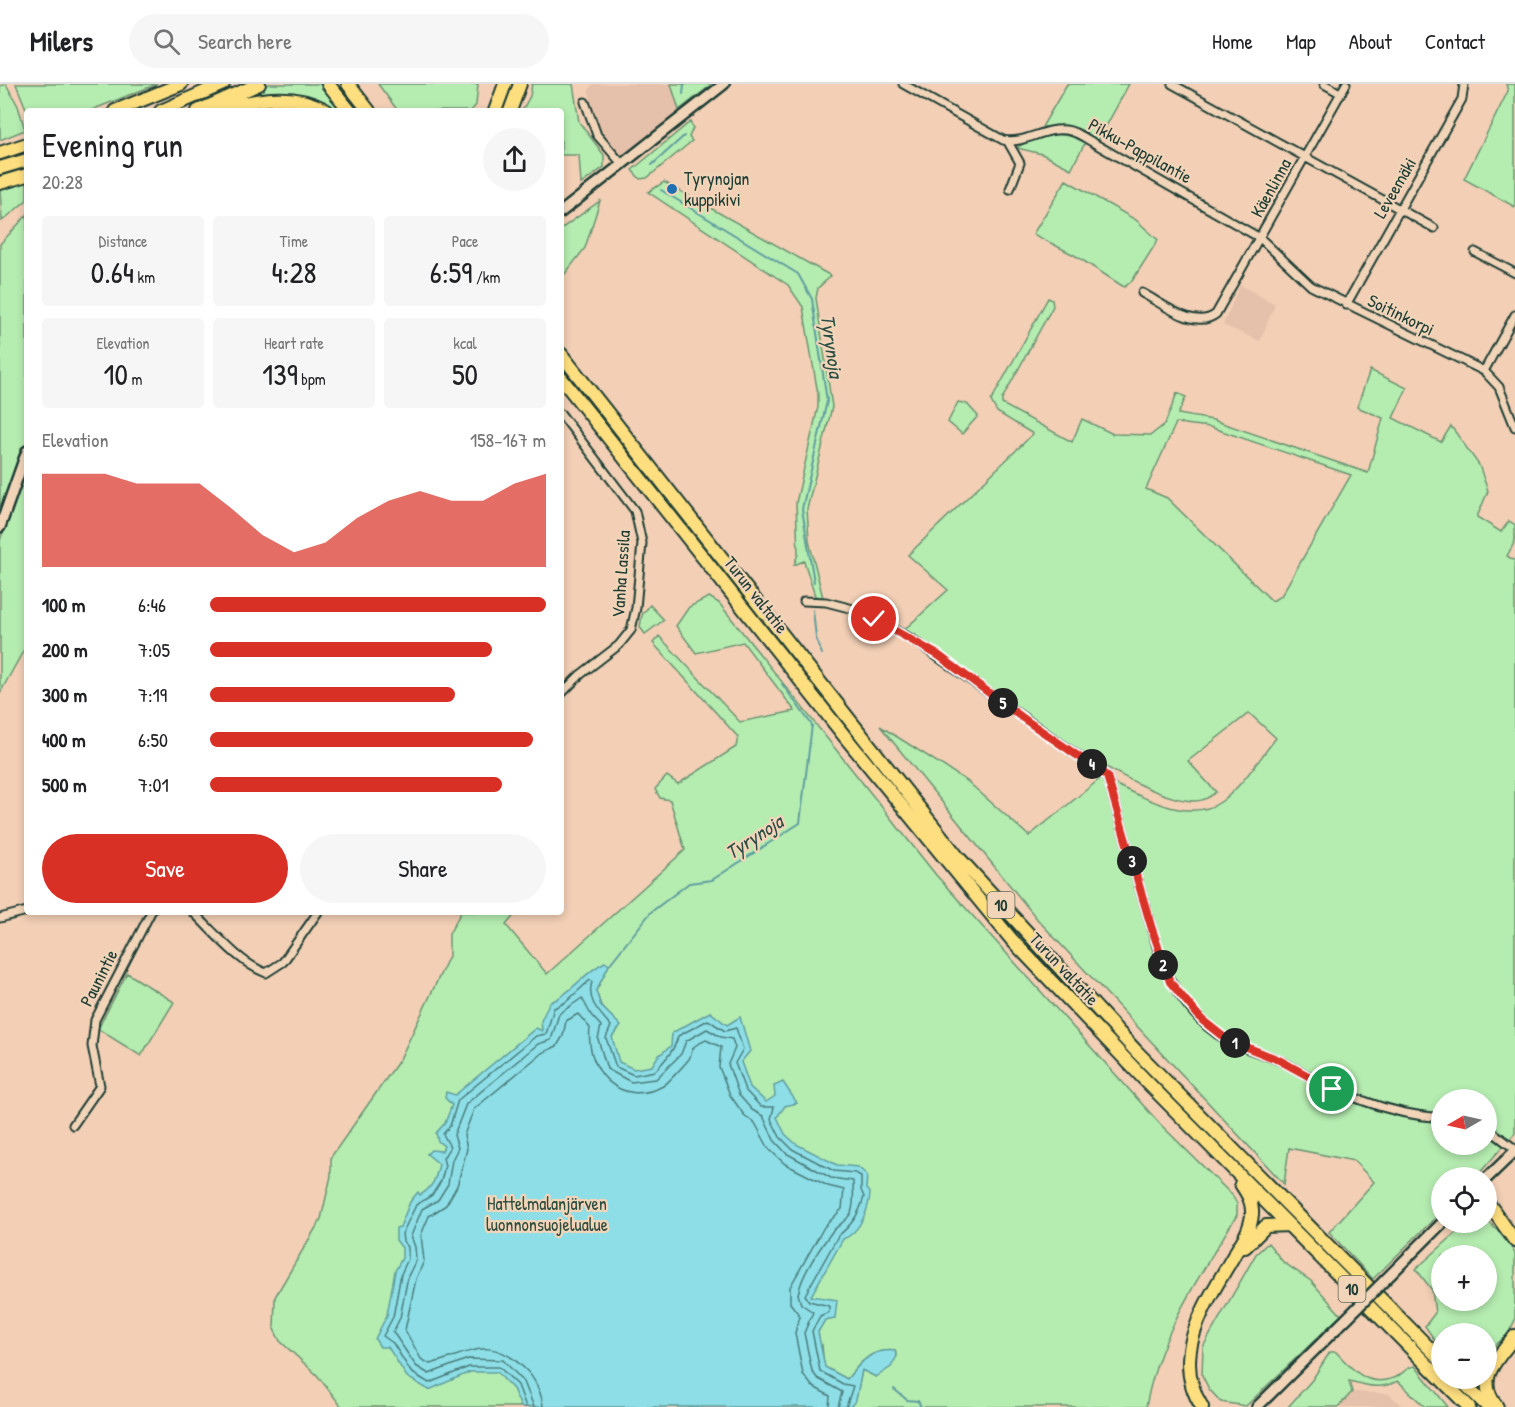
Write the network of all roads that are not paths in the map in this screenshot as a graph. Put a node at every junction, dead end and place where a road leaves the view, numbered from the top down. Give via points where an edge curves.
1 (181, 84) edge
2 (223, 84) edge
3 (259, 84) edge
4 (328, 84) edge
5 (348, 84) edge
6 (505, 84) edge
7 (520, 84) edge
8 (724, 84) edge
9 (903, 84) edge
10 (1172, 84) edge
11 (1324, 84) edge
12 (1346, 84) edge
13 (1464, 84) edge
14 (1340, 93) junction
15 (585, 102) dead end
16 (122, 108) edge
17 (168, 108) edge
18 (205, 108) edge
19 (225, 108) edge
20 (322, 108) edge
21 (348, 108) edge
22 (367, 108) edge
23 (496, 108) edge
24 (511, 108) edge
25 (1008, 141) junction
26 (24, 145) edge
27 (0, 153) edge
28 (1306, 156) junction
29 (24, 161) edge
30 (622, 164) junction
31 (0, 168) edge
32 (24, 175) edge
33 (0, 183) edge
34 (1010, 189) dead end
35 (1400, 208) junction
36 (564, 211) edge
37 (1434, 228) dead end
38 (1260, 238) junction
39 (1475, 252) dead end
40 (1515, 273) edge
41 (1142, 293) dead end
42 (1346, 305) junction
43 (1515, 315) edge
44 (564, 358) edge
45 (1484, 371) junction
46 (564, 382) edge
47 (564, 418) edge
48 (1515, 427) edge
49 (24, 459) edge
50 (0, 527) edge
51 (804, 601) dead end
52 (564, 691) edge
53 (24, 912) edge
54 (149, 915) edge
55 (196, 915) edge
56 (316, 915) edge
57 (0, 918) edge
58 (1431, 1117) edge
59 (73, 1125) dead end
60 (1497, 1136) edge
61 (1515, 1150) edge
62 (1221, 1157) junction
63 (1497, 1168) edge
64 (1497, 1221) edge
65 (1288, 1225) junction
66 (1432, 1233) edge
67 (1515, 1241) edge
68 (1228, 1266) junction
69 (1395, 1315) junction
70 (1515, 1336) edge
71 (1431, 1346) edge
72 (1431, 1350) edge
73 (1497, 1351) edge
74 (1470, 1389) edge
75 (1202, 1407) edge
76 (1257, 1407) edge
77 (1469, 1407) edge
78 (1488, 1407) edge
79 (1497, 1407) edge

1 - 16 highway
2 - 17 highway
3 - 18 highway
4 - 21 highway
5 - 22 highway
6 - 23 highway
7 - 24 highway
8 - 30 main road
9 - 25 street
10 - 28 street
11 - 14 street
12 - 14 street, Käenlinna
13 - 35 street, Leveemäki via 1462,99
14 - 28 street, Käenlinna
15 - 30 street via 597,135
19 - 20 highway via 288,98
25 - 34 street via 1020,163
25 - 38 street, Pikku-Pappilantie via 1053,130 1073,131
26 - 27 highway
28 - 35 street
28 - 38 street, Käenlinna
29 - 31 highway
30 - 36 main road
32 - 33 highway
35 - 37 street
35 - 42 street, Leveemäki
38 - 41 street, Käenlinna via 1222,306 1209,320 1197,320
38 - 42 street, Soitinkorpi via 1311,286
39 - 40 street
42 - 45 street, Soitinkorpi
43 - 45 street
44 - 69 highway, Turun valtatie / 10 via 957,856 1126,1041
45 - 48 street, Soitinkorpi via 1499,387
46 - 62 highway, Turun valtatie / 10 via 972,893 1053,985
47 - 52 street, Vanha Lassila via 635,511 642,543 631,630 620,645
49 - 50 main road
51 - 58 street via 857,610 912,639 1107,776 1162,964 1170,982 1212,1029 1366,1104
53 - 57 street
54 - 59 street, Paunintie via 95,1020 92,1047 100,1086
55 - 56 street via 254,969 266,973 284,963
60 - 61 street
61 - 63 main road
62 - 65 highway, Turun valtatie / 10
62 - 68 highway via 1247,1193 1252,1207 1251,1224
64 - 67 highway
65 - 68 highway via 1272,1224 1260,1230
65 - 77 highway, Turun valtatie / 10
66 - 76 main road, bridge
68 - 75 highway via 1210,1296 1190,1347 1189,1372
69 - 71 highway
69 - 72 highway, Turun valtatie / 10
70 - 73 highway
70 - 79 highway via 1490,1369 1486,1383
74 - 78 highway

